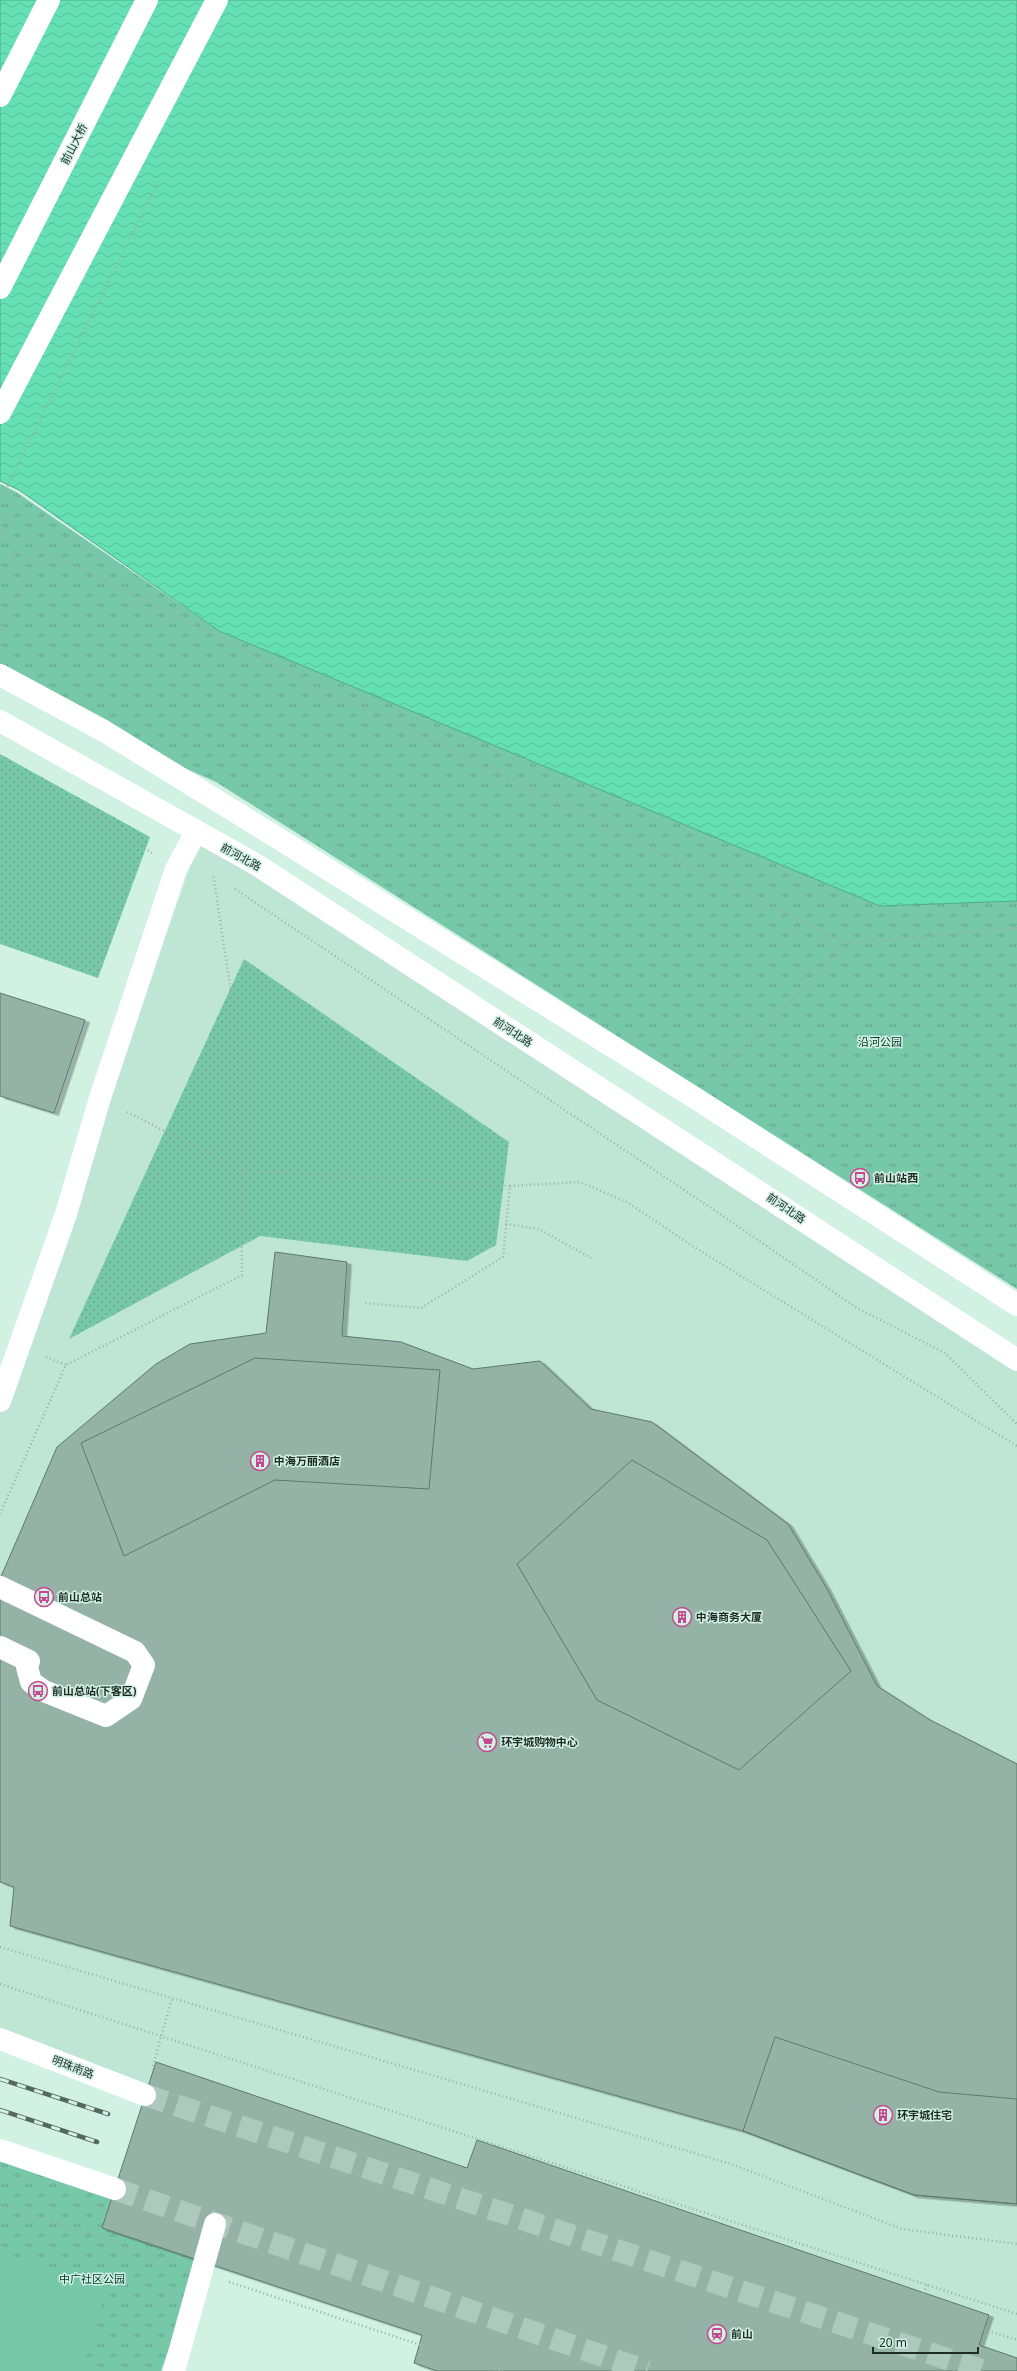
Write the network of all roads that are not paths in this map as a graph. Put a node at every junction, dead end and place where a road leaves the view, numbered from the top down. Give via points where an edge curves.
1 (50, 0) edge
2 (147, 0) edge
3 (217, 0) edge
4 (0, 96) edge
5 (0, 288) edge
6 (0, 413) edge
7 (0, 675) edge
8 (0, 721) edge
9 (196, 832) junction
10 (1017, 1306) edge
11 (1017, 1360) edge
12 (0, 1402) edge
13 (0, 1587) edge
14 (0, 1647) edge
15 (0, 2039) edge
16 (145, 2096) tunnel mouth
17 (0, 2150) edge
18 (115, 2189) tunnel mouth
19 (215, 2224) dead end
20 (174, 2371) edge

1 - 4 main road
2 - 5 main road, 前山大桥
3 - 6 main road
7 - 10 main road via 104,731 695,1098
8 - 9 main road, 前河北路 via 80,764
9 - 11 main road, 前河北路 via 264,870
9 - 12 main road via 176,869 100,1098 66,1214
13 - 14 main road via 136,1652 144,1665 131,1699 106,1716 44,1691 31,1682 27,1667 29,1661
15 - 16 main road, 明珠南路
17 - 18 main road
19 - 20 main road

